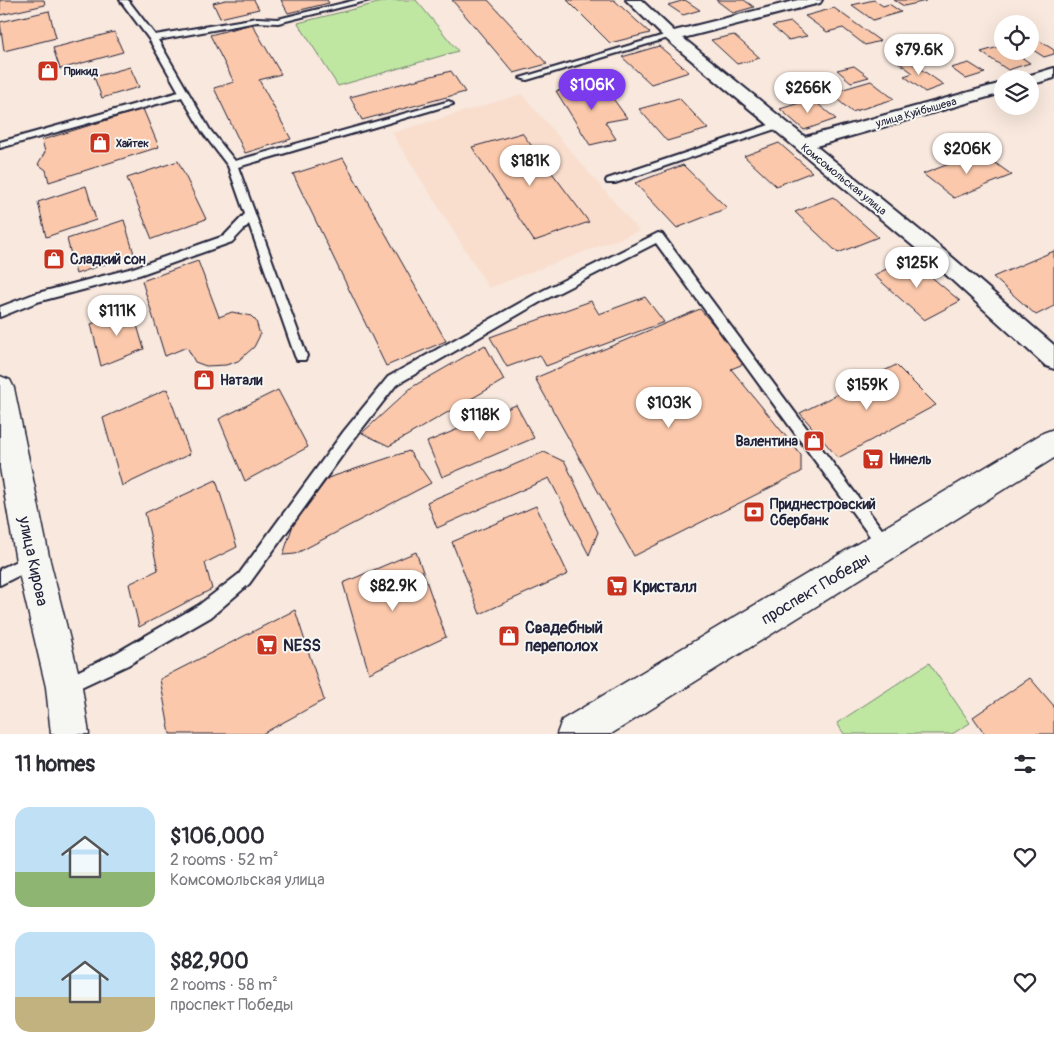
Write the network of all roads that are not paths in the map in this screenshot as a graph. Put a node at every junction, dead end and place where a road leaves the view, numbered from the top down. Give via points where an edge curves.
1 (124, 0) edge
2 (366, 0) edge
3 (633, 0) edge
4 (815, 0) edge
5 (671, 36) junction
6 (153, 38) junction
7 (1054, 73) edge
8 (1039, 77) edge
9 (524, 78) dead end
10 (994, 90) edge
11 (185, 93) junction
12 (449, 104) dead end
13 (778, 125) junction
14 (801, 144) junction
15 (0, 145) edge
16 (233, 165) junction
17 (611, 181) dead end
18 (251, 215) junction
19 (0, 312) edge
20 (301, 356) dead end
21 (1054, 359) edge
22 (0, 388) edge
23 (1054, 442) edge
24 (885, 545) junction
25 (33, 560) junction
26 (0, 577) edge
27 (64, 687) junction
28 (70, 734) edge
29 (576, 734) edge

1 - 6 lane
2 - 6 lane via 278,21 257,20
3 - 5 street, Комсомольская улица
4 - 5 street
5 - 9 lane
5 - 13 street, Комсомольская улица
6 - 11 lane
7 - 8 street
10 - 14 street, улица Куйбышева
11 - 15 lane
11 - 16 lane via 206,131
12 - 16 lane
13 - 14 street, Комсомольская улица
13 - 17 lane
14 - 21 street, Комсомольская улица via 938,256
16 - 18 lane
18 - 19 lane via 228,239 135,272 34,298
18 - 20 lane
22 - 25 street, улица Кирова
23 - 24 street, проспект Победы
24 - 27 lane via 658,237 538,298 392,381 244,579 206,611 122,659
24 - 29 street, проспект Победы
25 - 26 lane
25 - 27 street, улица Кирова
27 - 28 street, улица Кирова

